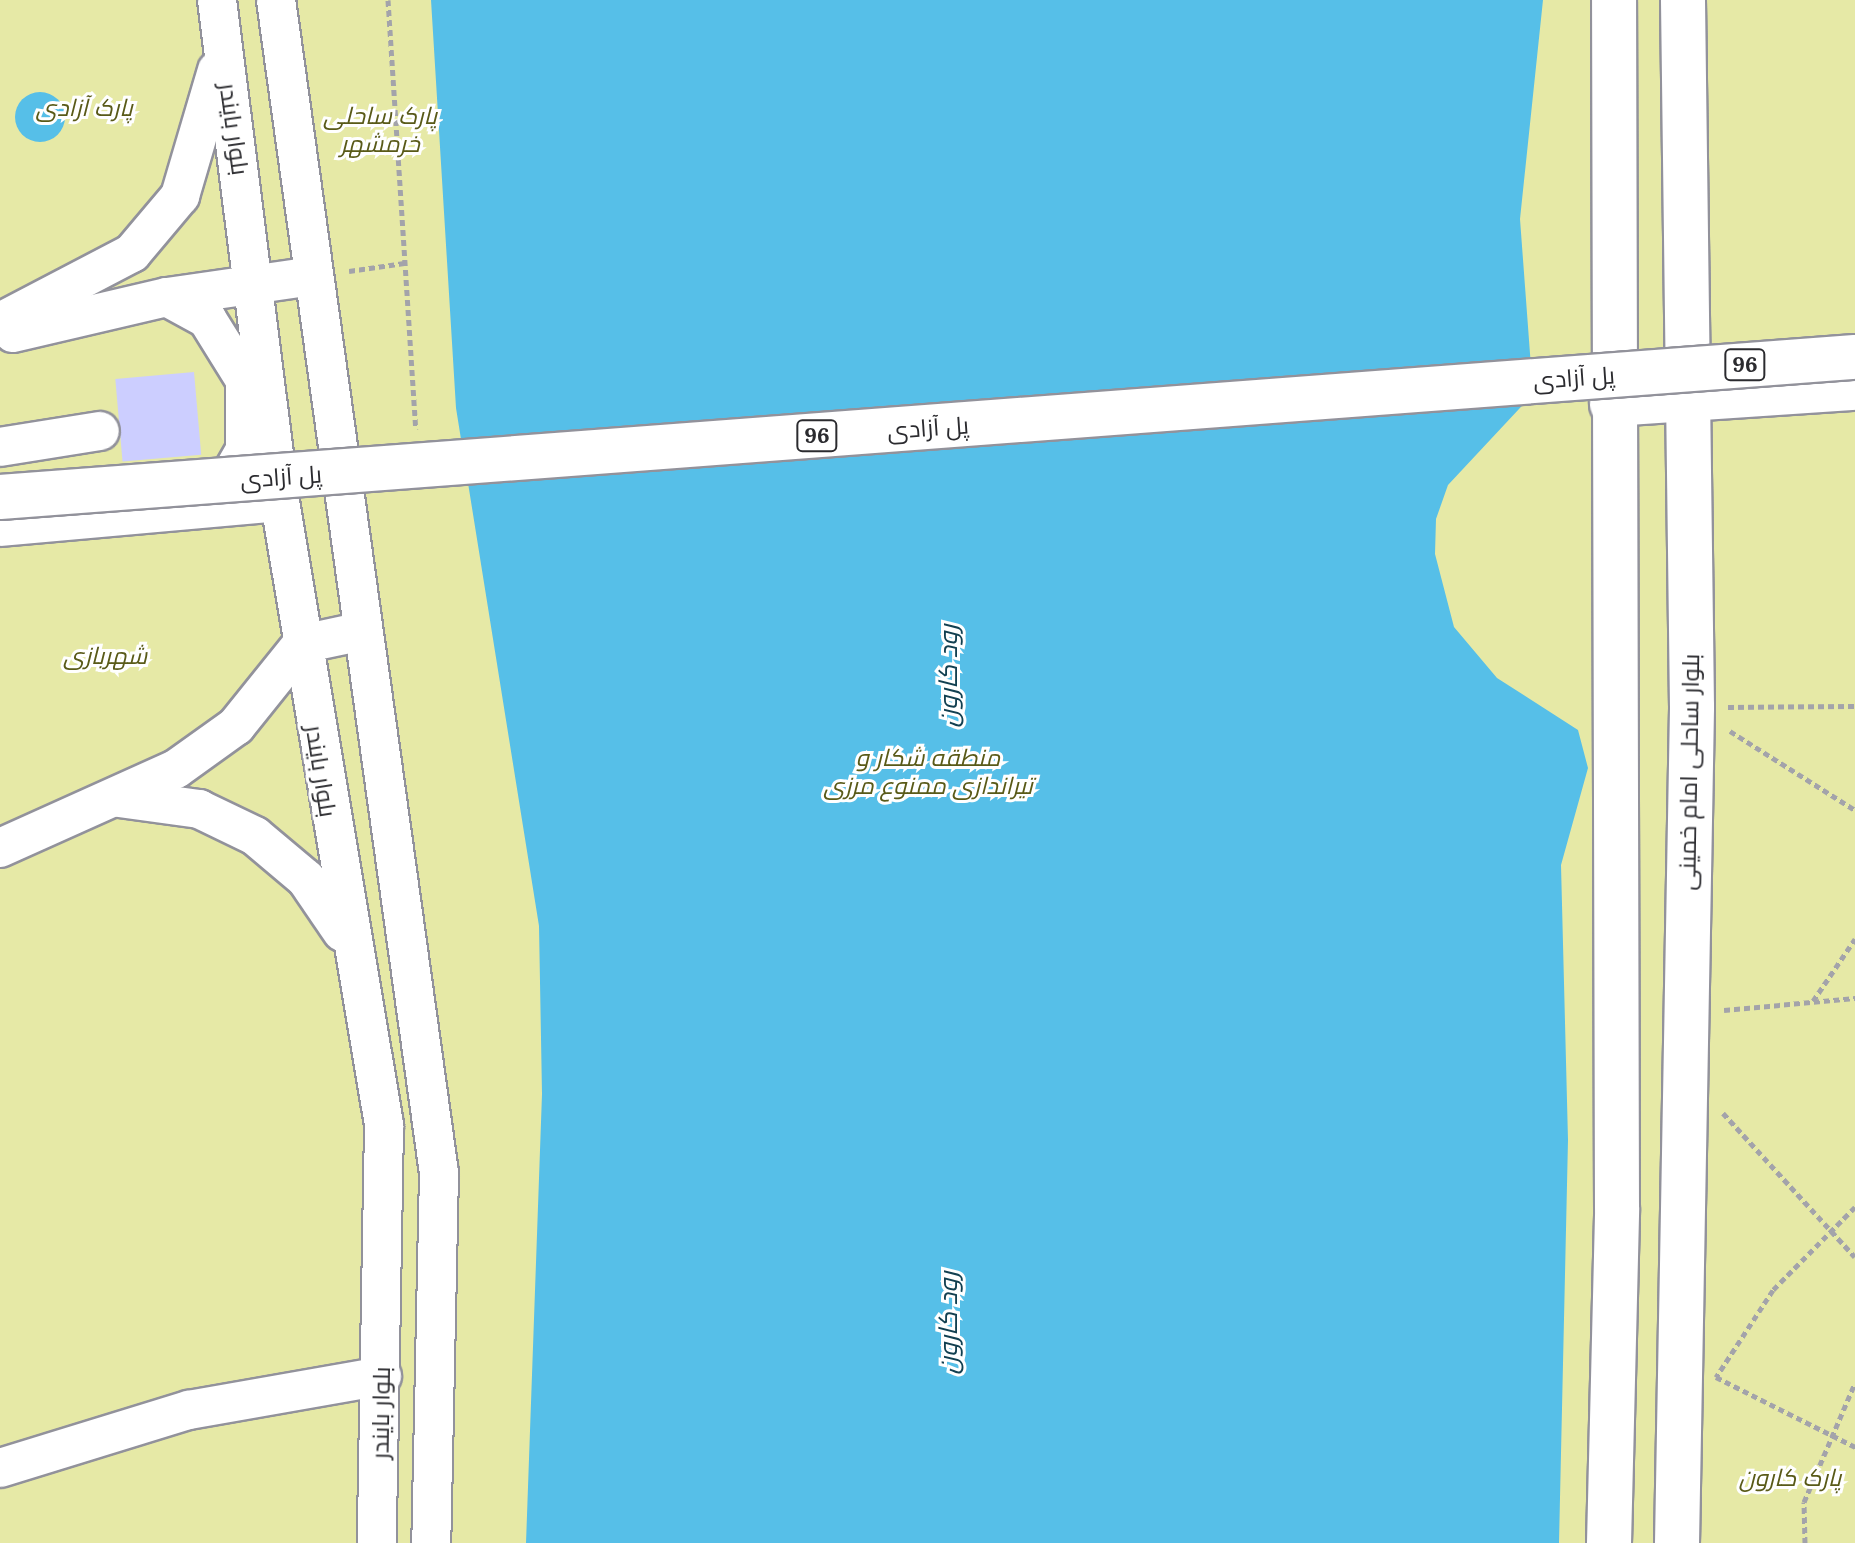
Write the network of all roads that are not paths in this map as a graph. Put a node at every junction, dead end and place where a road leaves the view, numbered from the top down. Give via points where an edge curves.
1 (217, 0) edge
2 (276, 0) edge
3 (1614, 0) edge
4 (1683, 0) edge
5 (222, 48) junction
6 (313, 276) junction
7 (256, 284) junction
8 (167, 297) junction
9 (0, 322) edge
10 (0, 337) edge
11 (1855, 357) edge
12 (1855, 388) edge
13 (1686, 399) junction
14 (1612, 404) junction
15 (100, 431) dead end
16 (0, 447) edge
17 (0, 497) edge
18 (280, 502) junction
19 (208, 509) junction
20 (0, 527) edge
21 (363, 631) junction
22 (302, 644) junction
23 (108, 798) junction
24 (0, 848) edge
25 (355, 964) junction
26 (382, 1376) junction
27 (0, 1468) edge
28 (377, 1543) edge
29 (431, 1543) edge
30 (1609, 1543) edge
31 (1677, 1543) edge

1 - 5 street, بلوار بایندر
2 - 6 street
3 - 14 main road
4 - 13 main road, بلوار ساحلی امام خمینی
5 - 7 street, بلوار بایندر
5 - 9 street via 180,196 132,253
6 - 7 street
6 - 21 street
7 - 8 street
7 - 18 street, بلوار بایندر
8 - 10 street
8 - 19 street via 207,319 245,380 245,450
11 - 17 main road, پل آزادی / 96, bridge
12 - 13 main road
13 - 14 main road
13 - 31 main road, بلوار ساحلی امام خمینی via 1692,707
14 - 30 main road via 1617,1208
15 - 16 street
18 - 19 street
18 - 22 street, بلوار بایندر
19 - 20 street
21 - 22 street
21 - 29 street via 439,1173
22 - 23 street via 236,726 176,769
22 - 25 street, بلوار بایندر
23 - 24 street
23 - 25 street via 184,805 255,836 326,904
25 - 26 street, بلوار بایندر via 384,1125
26 - 27 street via 189,1410
26 - 28 street, بلوار بایندر

